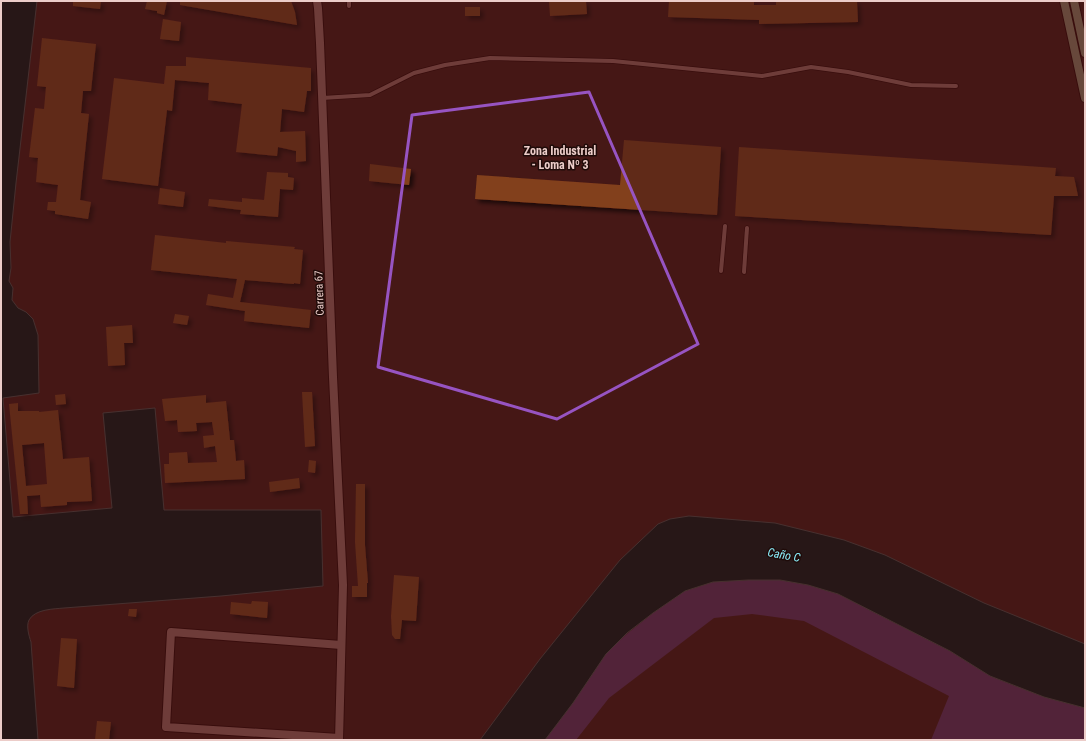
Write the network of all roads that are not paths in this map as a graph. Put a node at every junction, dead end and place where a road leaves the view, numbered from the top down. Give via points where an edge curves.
1 (317, 1) edge
2 (1064, 1) edge
3 (1074, 1) edge
4 (1085, 53) edge
5 (956, 86) dead end
6 (322, 98) junction
7 (1085, 98) edge
8 (725, 226) dead end
9 (748, 228) dead end
10 (721, 271) dead end
11 (744, 272) dead end
12 (341, 645) junction
13 (269, 737) edge
14 (339, 739) edge

1 - 6 street, Carrera 67
2 - 7 main road
3 - 4 main road
5 - 6 lane via 911,85 812,67 762,76 612,61 490,58 414,73 370,95
6 - 12 street, Carrera 67 via 343,585
8 - 10 lane
9 - 11 lane
12 - 13 street via 171,632 166,727
12 - 14 street, Carrera 67
13 - 14 street

